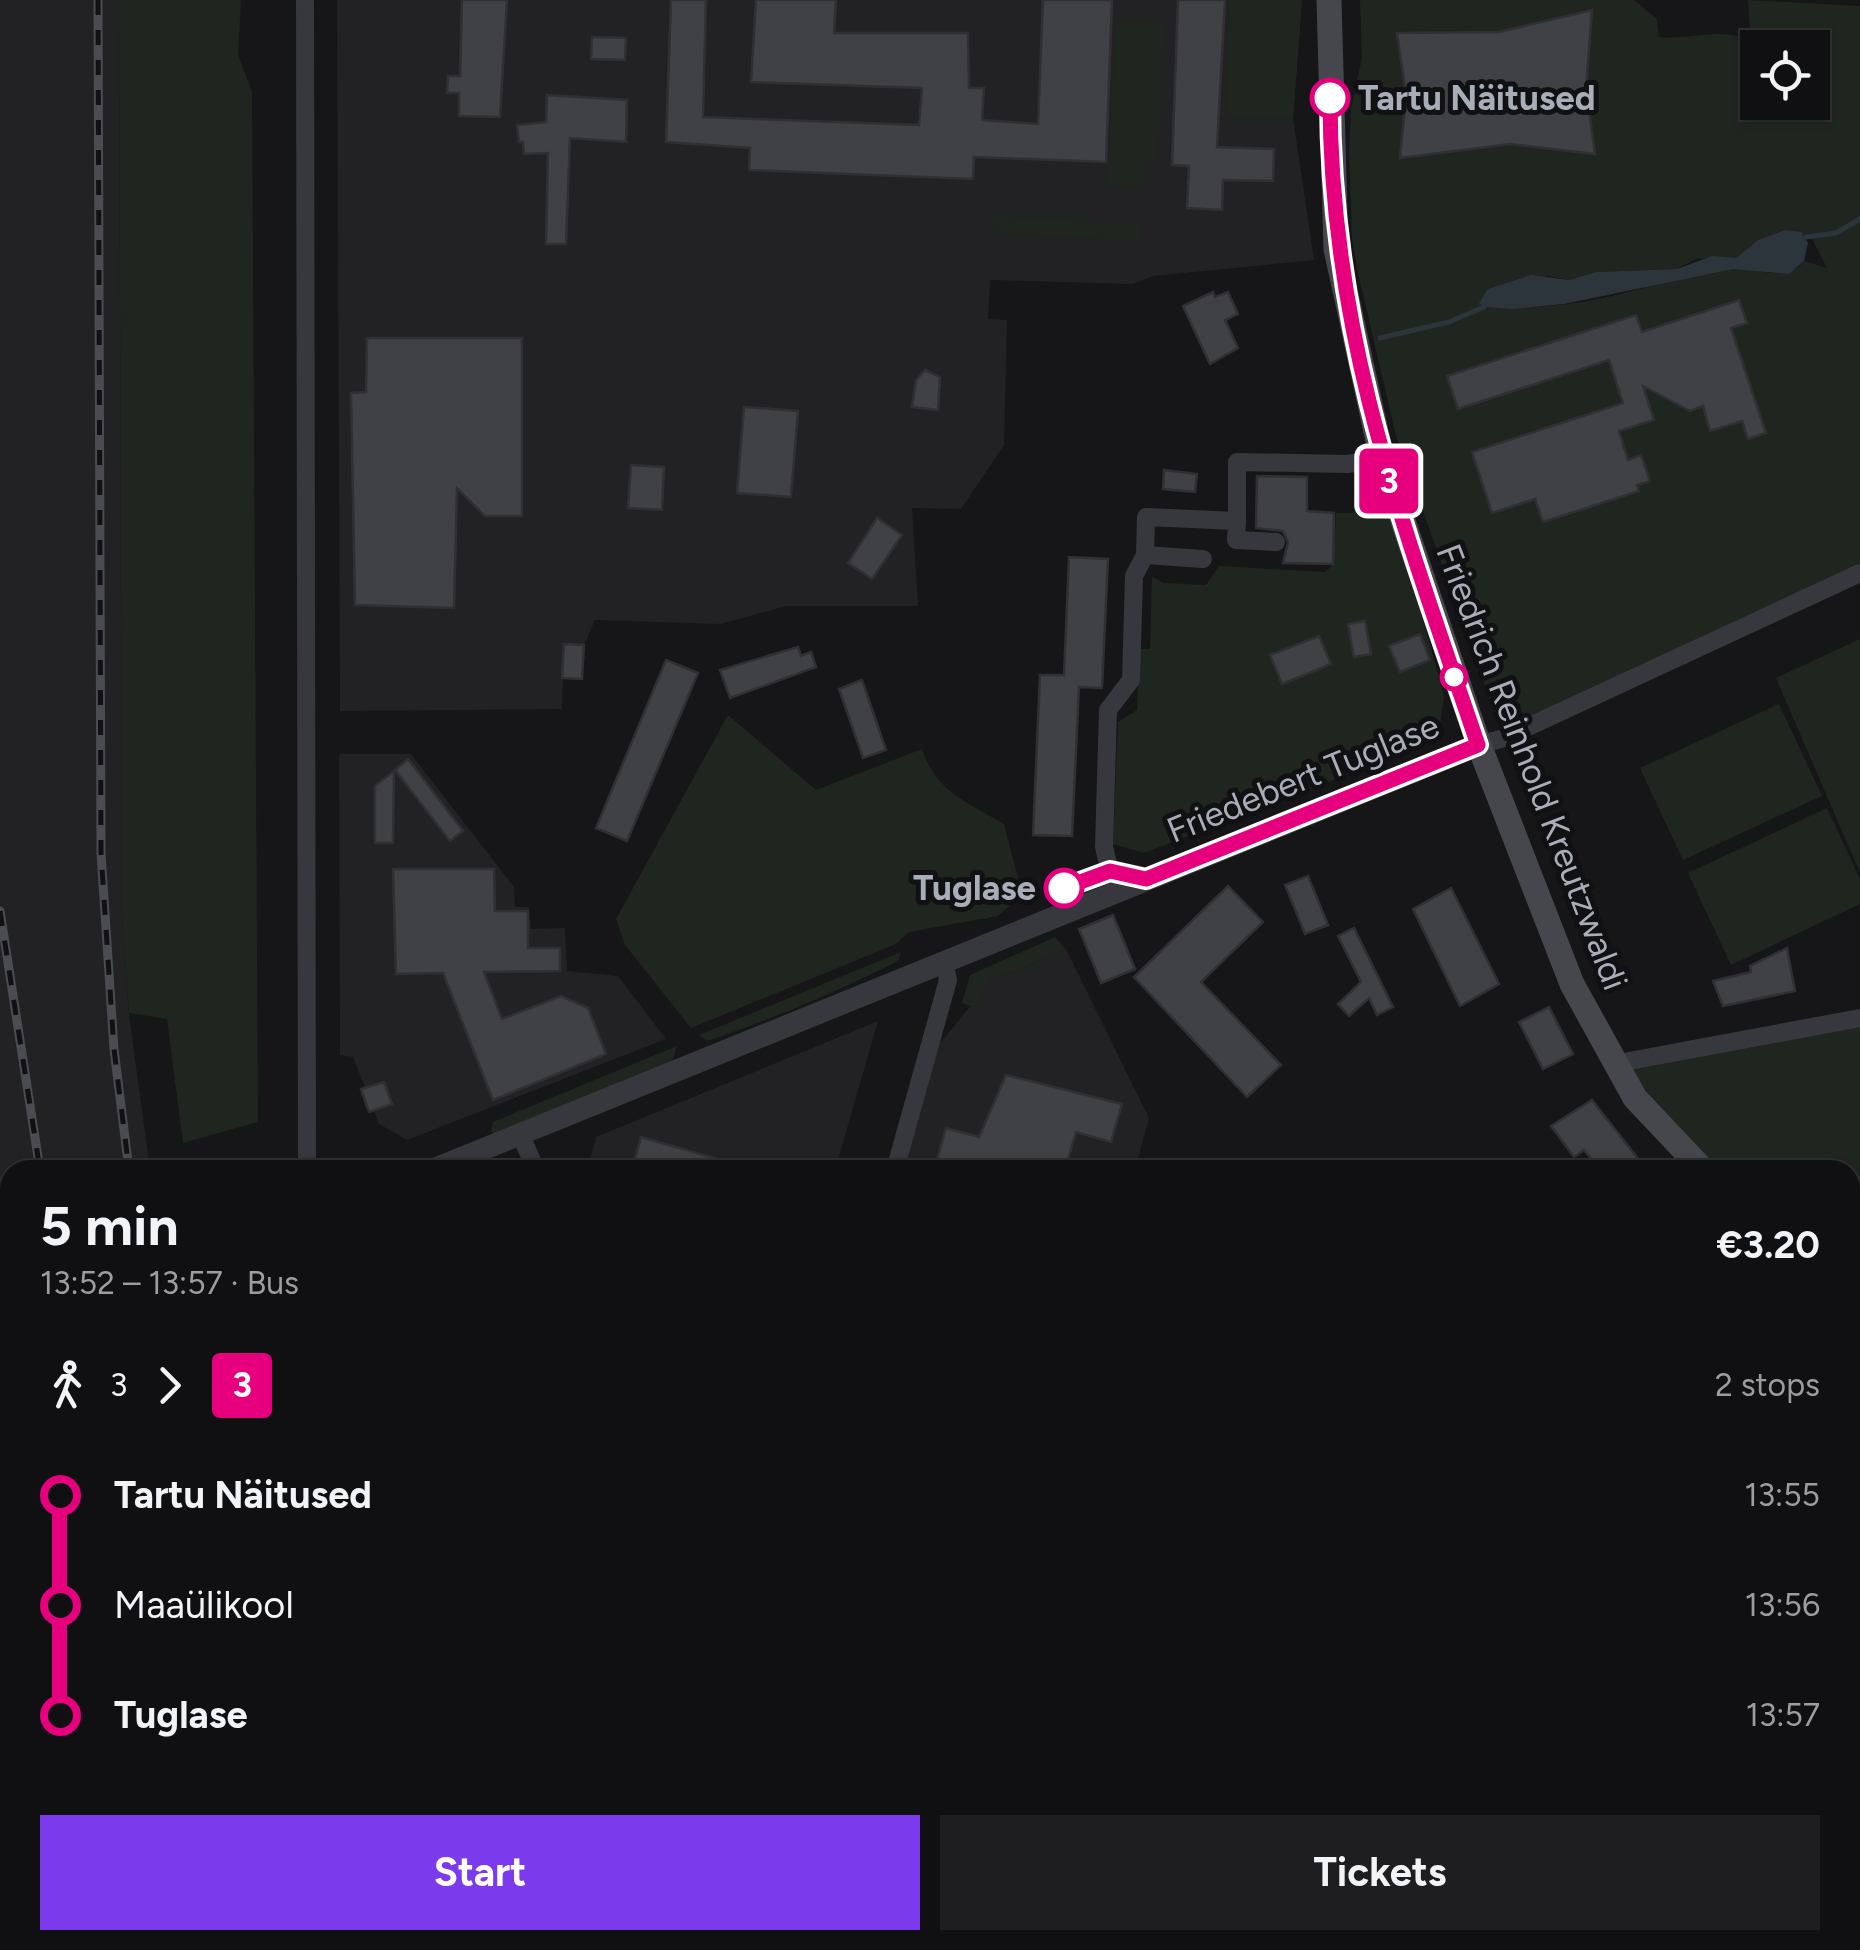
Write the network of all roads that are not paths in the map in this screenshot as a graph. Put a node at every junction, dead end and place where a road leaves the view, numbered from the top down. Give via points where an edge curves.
1 (305, 0) edge
2 (1329, 0) edge
3 (1382, 459) junction
4 (1236, 521) junction
5 (1276, 542) dead end
6 (1145, 556) junction
7 (1203, 559) dead end
8 (1860, 573) edge
9 (1478, 745) junction
10 (1110, 871) dead end
11 (944, 961) junction
12 (1860, 1018) edge
13 (1613, 1064) junction
14 (521, 1136) junction
15 (307, 1160) edge
16 (458, 1160) edge
17 (532, 1160) edge
18 (898, 1160) edge
19 (1694, 1160) edge

1 - 15 street
2 - 3 main road, Friedrich Reinhold Kreutzwaldi via 1336,249
3 - 4 street via 1237,462
3 - 9 main road, Friedrich Reinhold Kreutzwaldi
4 - 5 street via 1236,540
4 - 6 street via 1146,516
6 - 7 street
6 - 10 street via 1134,576 1130,680 1108,710 1104,847
8 - 9 street, Friedebert Tuglase
9 - 11 street, Friedebert Tuglase
9 - 13 main road, Friedrich Reinhold Kreutzwaldi via 1572,984
11 - 14 street, Friedebert Tuglase
11 - 18 street via 948,980
12 - 13 street
13 - 19 main road, Friedrich Reinhold Kreutzwaldi via 1635,1098
14 - 16 street, Friedebert Tuglase
14 - 17 street

